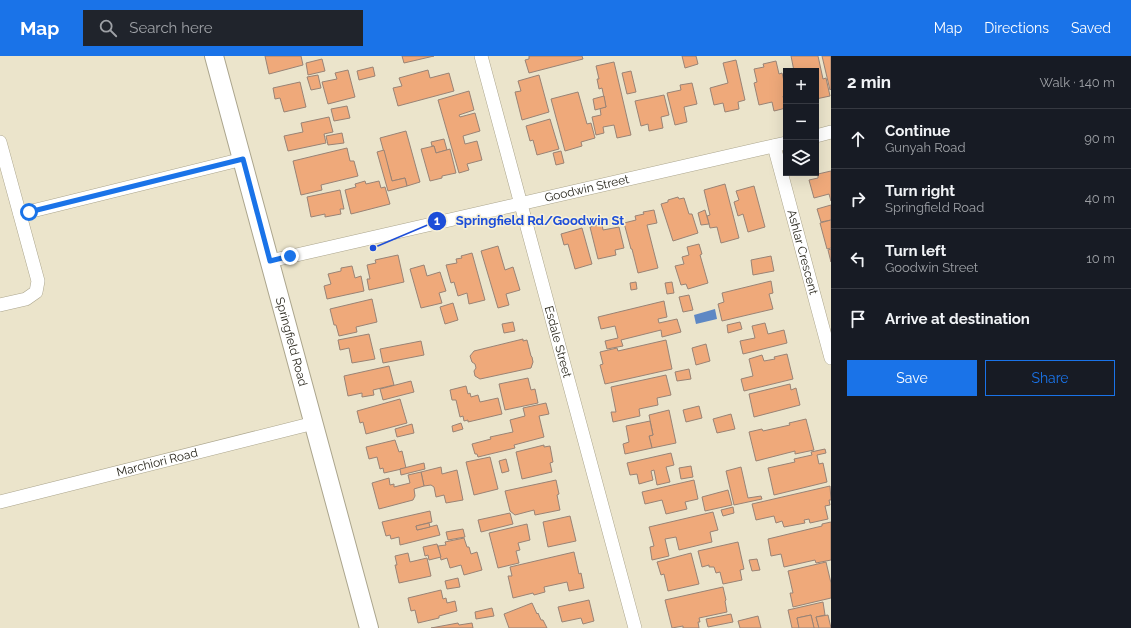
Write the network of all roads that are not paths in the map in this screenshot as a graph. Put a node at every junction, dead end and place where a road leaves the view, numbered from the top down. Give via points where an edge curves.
1 (214, 56) edge
2 (481, 56) edge
3 (831, 132) edge
4 (819, 135) edge
5 (0, 142) edge
6 (780, 144) edge
7 (243, 159) junction
8 (521, 204) junction
9 (20, 214) junction
10 (270, 261) junction
11 (0, 305) edge
12 (831, 358) edge
13 (314, 423) junction
14 (0, 502) edge
15 (369, 628) edge
16 (635, 628) edge

1 - 7 main road, Springfield Road
2 - 8 street, Esdale Street
3 - 4 street
5 - 9 street
6 - 8 street, Goodwin Street
6 - 12 street, Ashlar Crescent
7 - 9 street
7 - 10 main road, Springfield Road
8 - 10 street, Goodwin Street
8 - 16 street, Esdale Street
9 - 11 street via 38,281 36,292 26,299
10 - 13 main road, Springfield Road
13 - 14 street, Marchiori Road
13 - 15 main road, Springfield Road

